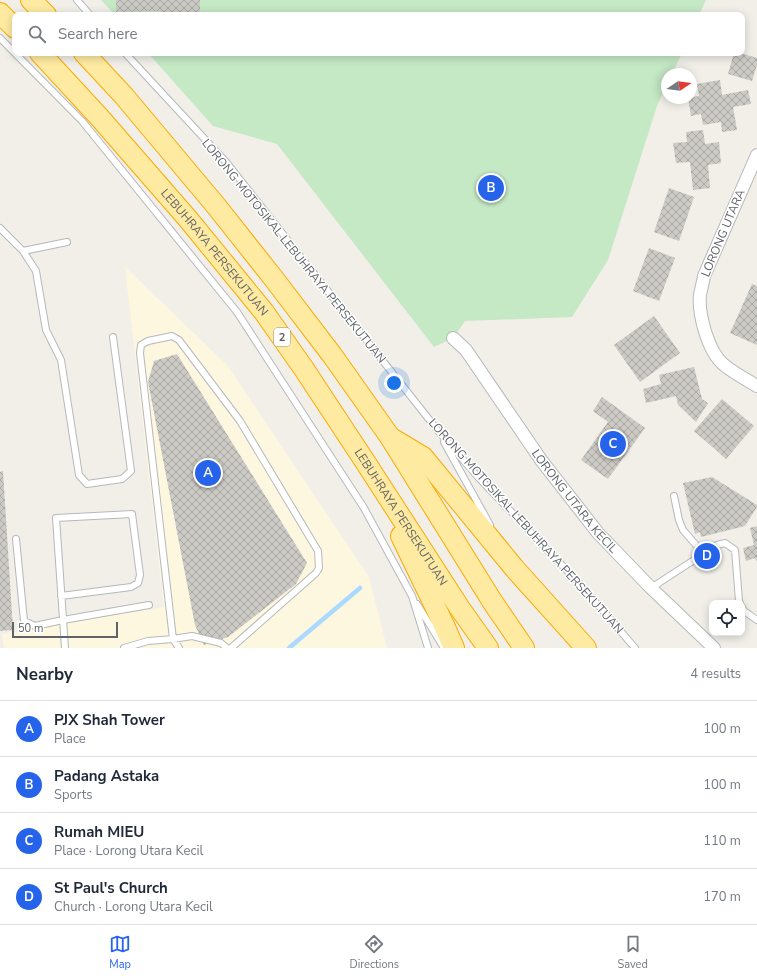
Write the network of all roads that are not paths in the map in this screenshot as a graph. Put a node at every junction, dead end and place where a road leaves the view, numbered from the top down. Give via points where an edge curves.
1 (31, 0) edge
2 (77, 0) edge
3 (43, 12) edge
4 (87, 12) edge
5 (0, 13) edge
6 (12, 25) edge
7 (0, 38) edge
8 (12, 50) edge
9 (18, 56) edge
10 (43, 56) edge
11 (87, 56) edge
12 (128, 56) edge
13 (757, 155) edge
14 (0, 228) edge
15 (67, 242) dead end
16 (23, 251) junction
17 (113, 337) dead end
18 (453, 338) dead end
19 (757, 386) edge
20 (439, 432) junction
21 (390, 437) junction
22 (364, 460) junction
23 (674, 496) dead end
24 (492, 528) dead end
25 (496, 535) dead end
26 (16, 540) dead end
27 (703, 553) junction
28 (515, 569) junction
29 (651, 588) junction
30 (61, 596) junction
31 (412, 596) junction
32 (739, 600) edge
33 (149, 605) dead end
34 (745, 612) edge
35 (63, 620) junction
36 (757, 620) edge
37 (173, 639) junction
38 (65, 648) edge
39 (124, 648) edge
40 (179, 648) edge
41 (227, 648) edge
42 (231, 648) edge
43 (428, 648) edge
44 (444, 648) edge
45 (454, 648) edge
46 (488, 648) edge
47 (524, 648) edge
48 (586, 648) edge
49 (635, 648) edge
50 (714, 648) edge

1 - 3 highway
2 - 4 lane
5 - 6 highway
7 - 8 lane
9 - 31 lane via 82,121 236,312 364,508
10 - 22 highway, LEBUHRAYA PERSEKUTUAN / 2 via 188,219 264,312
11 - 21 highway, 2 via 124,96 274,278
12 - 20 lane, LORONG MOTOSIKAL LEBUHRAYA PERSEKUTUAN via 226,162
13 - 19 street, LORONG UTARA via 704,276 700,309 705,334 722,364
14 - 16 lane
15 - 16 lane
16 - 17 lane via 36,271 46,330 61,360 79,476 87,484 122,479 131,471
18 - 29 street, LORONG UTARA KECIL via 466,350 541,460 598,533
20 - 24 lane
20 - 49 lane, LORONG MOTOSIKAL LEBUHRAYA PERSEKUTUAN via 478,477 580,584
21 - 28 highway via 423,457
21 - 47 highway, 2
22 - 45 highway
22 - 46 highway, LEBUHRAYA PERSEKUTUAN / 2
23 - 27 lane via 683,530
25 - 28 lane
26 - 35 lane via 24,621 35,626
27 - 29 lane
27 - 32 lane via 725,543 735,550
28 - 48 highway
29 - 50 street, LORONG UTARA KECIL
30 - 30 lane via 56,518 132,514 140,575 138,583 131,587
30 - 35 lane
31 - 43 lane
31 - 44 lane
33 - 35 lane
34 - 36 lane
35 - 38 lane
37 - 39 lane via 148,641
37 - 40 lane
37 - 41 lane via 192,636 221,643
37 - 42 lane via 140,352 141,345 148,340 172,336 179,340 240,421 318,551 319,568 316,573

